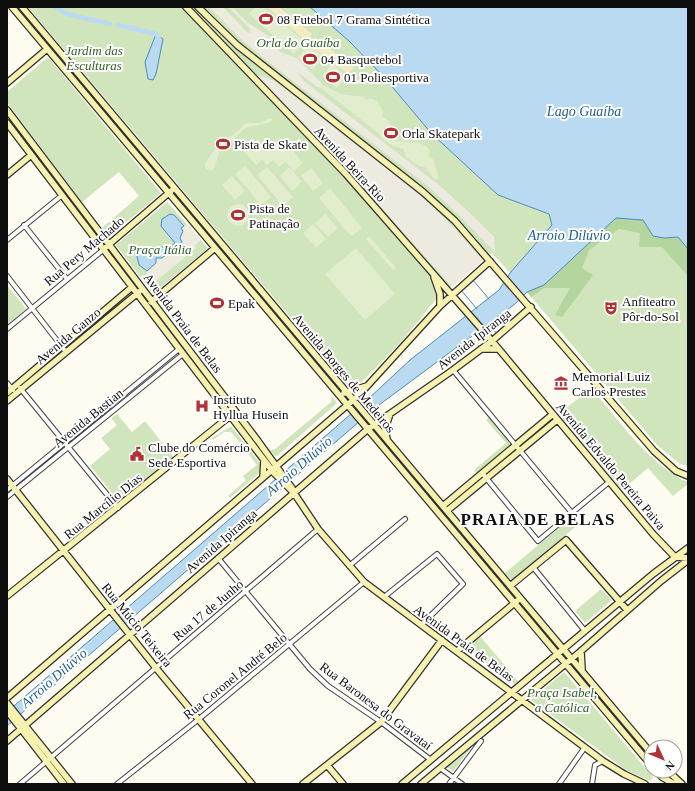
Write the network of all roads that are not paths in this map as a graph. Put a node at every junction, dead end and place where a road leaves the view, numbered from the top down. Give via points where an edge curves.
1 (12, 7) edge
2 (22, 7) edge
3 (186, 7) edge
4 (198, 7) edge
5 (47, 49) junction
6 (7, 83) edge
7 (7, 110) edge
8 (7, 124) edge
9 (30, 156) junction
10 (7, 175) edge
11 (174, 188) junction
12 (168, 194) junction
13 (61, 196) junction
14 (24, 226) junction
15 (7, 240) edge
16 (109, 244) junction
17 (215, 248) junction
18 (103, 250) junction
19 (490, 261) junction
20 (433, 273) junction
21 (7, 276) edge
22 (67, 279) junction
23 (132, 288) junction
24 (143, 288) junction
25 (137, 293) junction
26 (452, 295) junction
27 (153, 301) junction
28 (147, 306) junction
29 (440, 306) junction
30 (531, 307) junction
31 (32, 308) junction
32 (95, 319) junction
33 (100, 324) junction
34 (7, 329) edge
35 (492, 341) junction
36 (62, 347) junction
37 (481, 349) junction
38 (498, 349) junction
39 (181, 351) junction
40 (66, 352) junction
41 (453, 370) junction
42 (144, 378) junction
43 (7, 382) edge
44 (148, 382) junction
45 (17, 384) junction
46 (367, 386) junction
47 (12, 389) junction
48 (21, 390) junction
49 (7, 393) edge
50 (346, 393) junction
51 (16, 394) junction
52 (338, 394) junction
53 (353, 400) junction
54 (7, 401) edge
55 (347, 405) junction
56 (102, 412) junction
57 (390, 413) junction
58 (553, 414) junction
59 (106, 416) junction
60 (230, 416) junction
61 (557, 420) junction
62 (372, 422) junction
63 (366, 427) junction
64 (528, 436) junction
65 (388, 441) junction
66 (532, 441) junction
67 (65, 442) junction
68 (516, 445) junction
69 (68, 447) junction
70 (521, 450) junction
71 (264, 460) junction
72 (276, 470) junction
73 (482, 473) junction
74 (688, 476) edge
75 (263, 477) junction
76 (7, 478) edge
77 (487, 478) junction
78 (609, 482) junction
79 (14, 487) junction
80 (7, 490) edge
81 (292, 491) junction
82 (7, 497) edge
83 (444, 505) junction
84 (434, 506) junction
85 (118, 508) junction
86 (448, 510) junction
87 (572, 513) junction
88 (405, 518) dead end
89 (318, 529) junction
90 (688, 548) edge
91 (64, 551) junction
92 (676, 557) junction
93 (218, 558) junction
94 (688, 559) edge
95 (348, 566) junction
96 (533, 567) junction
97 (364, 582) junction
98 (510, 586) junction
99 (246, 591) junction
100 (7, 596) edge
101 (384, 597) junction
102 (520, 598) junction
103 (620, 601) junction
104 (514, 603) junction
105 (627, 610) junction
106 (112, 612) junction
107 (421, 625) junction
108 (585, 631) junction
109 (128, 632) junction
110 (442, 640) junction
111 (290, 644) junction
112 (563, 650) junction
113 (457, 651) junction
114 (581, 651) junction
115 (558, 654) junction
116 (571, 659) junction
117 (565, 664) junction
118 (156, 668) junction
119 (582, 671) junction
120 (513, 692) junction
121 (7, 698) edge
122 (522, 700) junction
123 (516, 705) junction
124 (8, 706) edge
125 (532, 707) junction
126 (199, 719) junction
127 (381, 722) junction
128 (22, 724) junction
129 (7, 741) edge
130 (481, 742) dead end
131 (643, 743) edge
132 (585, 748) junction
133 (643, 756) edge
134 (48, 760) junction
135 (431, 760) junction
136 (603, 761) junction
137 (327, 765) junction
138 (440, 768) junction
139 (454, 778) junction
140 (20, 784) edge
141 (64, 784) edge
142 (72, 784) edge
143 (117, 784) edge
144 (252, 784) edge
145 (303, 784) edge
146 (343, 784) edge
147 (402, 784) edge
148 (421, 784) edge
149 (449, 784) edge
150 (462, 784) edge
151 (558, 784) edge
152 (592, 784) edge
153 (644, 784) edge

1 - 5 main road, Avenida Borges de Medeiros
2 - 11 main road, Avenida Borges de Medeiros
3 - 20 main road, Avenida Beira-Rio via 346,174
4 - 19 main road, Avenida Beira-Rio via 237,45 423,192 455,221
5 - 6 main road
5 - 12 main road, Avenida Borges de Medeiros
7 - 16 main road, Avenida Praia de Belas
8 - 9 main road, Avenida Praia de Belas
9 - 10 main road
9 - 13 main road, Avenida Praia de Belas
11 - 12 main road, Rua Pery Machado
11 - 50 main road, Avenida Borges de Medeiros
12 - 16 main road, Rua Pery Machado
12 - 17 main road, Avenida Borges de Medeiros
13 - 14 street
13 - 18 main road, Avenida Praia de Belas
14 - 15 street
14 - 22 street
16 - 18 main road, Rua Pery Machado
16 - 24 main road, Avenida Praia de Belas
17 - 27 main road
17 - 52 main road, Avenida Borges de Medeiros
18 - 22 street, Rua Pery Machado
18 - 23 main road, Avenida Praia de Belas
19 - 26 main road, Avenida Ipiranga
19 - 30 main road, Avenida Beira-Rio
20 - 26 main road, Avenida Beira-Rio
20 - 29 main road via 440,294
21 - 31 street
22 - 31 street, Rua Pery Machado
23 - 25 main road, Avenida Praia de Belas
23 - 32 main road, Avenida Ganzo
24 - 25 main road, Avenida Ganzo
24 - 27 main road, Avenida Praia de Belas
25 - 28 main road, Avenida Praia de Belas
25 - 33 main road, Avenida Ganzo
26 - 29 main road, Avenida Ipiranga
26 - 35 main road, Avenida Beira-Rio
27 - 28 main road
27 - 72 main road, Avenida Praia de Belas
28 - 39 main road, Avenida Praia de Belas
29 - 46 main road, Avenida Ipiranga
30 - 35 main road, Avenida Ipiranga
30 - 74 main road via 654,451 676,471
31 - 34 street, Rua Pery Machado
31 - 36 street
32 - 33 main road
32 - 36 main road, Avenida Ganzo
33 - 40 main road, Avenida Ganzo
35 - 37 main road, Avenida Ipiranga
35 - 38 main road, Avenida Edvaldo Pereira Paiva
36 - 40 street
36 - 45 main road, Avenida Ganzo
37 - 38 main road
37 - 41 main road, Avenida Ipiranga
38 - 58 main road, Avenida Edvaldo Pereira Paiva
39 - 42 street, Avenida Bastian
39 - 44 street, Avenida Bastian
39 - 60 main road, Avenida Praia de Belas
40 - 48 main road, Avenida Ganzo
41 - 57 main road, Avenida Ipiranga
41 - 68 street
42 - 44 street
42 - 56 street, Avenida Bastian
43 - 47 street
44 - 59 street, Avenida Bastian
45 - 47 main road, Avenida Ganzo
45 - 48 street
46 - 50 main road
46 - 53 main road, Avenida Ipiranga
47 - 49 main road, Avenida Ganzo
47 - 51 street
48 - 51 main road, Avenida Ganzo
48 - 67 street
50 - 52 main road
50 - 53 main road, Avenida Borges de Medeiros
51 - 54 main road, Avenida Ganzo
52 - 55 main road, Avenida Borges de Medeiros
53 - 55 main road, Avenida Ipiranga
53 - 62 main road, Avenida Borges de Medeiros
55 - 63 main road, Avenida Borges de Medeiros
55 - 72 main road, Avenida Ipiranga
56 - 59 street
56 - 67 street, Avenida Bastian
57 - 62 main road, Avenida Ipiranga
57 - 65 main road via 385,428
58 - 61 main road, Avenida Edvaldo Pereira Paiva
58 - 64 main road
59 - 69 street, Avenida Bastian
60 - 71 main road, Avenida Praia de Belas
60 - 85 main road, Rua Marcílio Dias
61 - 66 main road
61 - 78 main road, Avenida Edvaldo Pereira Paiva
62 - 63 main road, Avenida Ipiranga
62 - 65 main road, Avenida Borges de Medeiros
63 - 81 main road, Avenida Ipiranga
63 - 84 main road, Avenida Borges de Medeiros
64 - 66 main road
64 - 68 main road
65 - 83 main road, Avenida Borges de Medeiros
66 - 70 main road
67 - 69 street
67 - 79 street, Avenida Bastian
68 - 70 street
68 - 73 main road
69 - 79 street, Avenida Bastian
69 - 85 street
70 - 77 main road
70 - 87 street
71 - 72 main road, Avenida Praia de Belas
71 - 75 main road
72 - 75 main road, Avenida Ipiranga
72 - 81 main road, Avenida Praia de Belas
73 - 77 street
73 - 83 main road
75 - 106 main road, Avenida Ipiranga
76 - 79 main road, Rua Múcio Teixeira
77 - 86 main road
77 - 87 street via 538,541
78 - 87 street
78 - 92 main road, Avenida Edvaldo Pereira Paiva via 652,534
79 - 80 street, Avenida Bastian
79 - 82 street, Avenida Bastian
79 - 91 main road, Rua Múcio Teixeira
81 - 89 main road, Avenida Praia de Belas
81 - 93 main road, Avenida Ipiranga
83 - 84 main road
83 - 86 main road, Avenida Borges de Medeiros
84 - 104 main road
85 - 91 main road, Rua Marcílio Dias
86 - 98 main road, Avenida Borges de Medeiros
88 - 95 street
89 - 95 main road, Avenida Praia de Belas
89 - 99 street, Rua 17 de Junho
90 - 92 main road
91 - 100 main road, Rua Marcílio Dias
91 - 106 main road, Rua Múcio Teixeira
92 - 94 main road
92 - 103 main road
93 - 99 street, Rua Baronesa do Gravataí
93 - 109 main road, Avenida Ipiranga
94 - 105 main road
95 - 97 main road, Avenida Praia de Belas
96 - 98 main road
96 - 103 main road via 566,540
96 - 108 street
97 - 101 main road, Avenida Praia de Belas
97 - 111 street, Rua Coronel André Belo
98 - 102 main road, Avenida Borges de Medeiros
99 - 111 street, Rua Baronesa do Gravataí
99 - 118 street, Rua 17 de Junho
101 - 107 main road, Avenida Praia de Belas
101 - 107 street via 437,554 463,584
102 - 104 main road
102 - 112 main road, Avenida Borges de Medeiros
103 - 105 main road
103 - 108 main road
104 - 113 main road
104 - 115 main road
105 - 114 main road
106 - 109 main road, Rua Múcio Teixeira
106 - 121 main road, Avenida Ipiranga
107 - 110 main road, Avenida Praia de Belas
108 - 112 main road
109 - 118 main road, Rua Múcio Teixeira
109 - 128 main road, Avenida Ipiranga
110 - 113 main road, Avenida Praia de Belas
110 - 127 main road
111 - 126 street, Rua Coronel André Belo
111 - 127 street, Rua Baronesa do Gravataí via 328,686
112 - 115 main road
112 - 116 main road, Avenida Borges de Medeiros
113 - 120 main road, Avenida Praia de Belas
114 - 116 main road
114 - 119 main road
115 - 117 main road
115 - 120 main road
116 - 117 main road
116 - 119 main road, Avenida Borges de Medeiros
117 - 122 main road
117 - 133 main road
118 - 126 main road, Rua Múcio Teixeira
118 - 134 street, Rua 17 de Junho
119 - 131 main road, Avenida Borges de Medeiros
120 - 122 main road, Avenida Praia de Belas
120 - 135 main road
122 - 123 main road
122 - 125 main road, Avenida Praia de Belas
123 - 125 main road
123 - 138 main road
124 - 128 main road
125 - 132 main road, Avenida Praia de Belas
126 - 143 street, Rua Coronel André Belo
126 - 144 main road, Rua Múcio Teixeira
127 - 135 street, Rua Baronesa do Gravataí
127 - 137 main road
128 - 129 main road, Avenida Ipiranga
128 - 134 main road
130 - 139 street
132 - 136 main road, Avenida Praia de Belas
132 - 151 street
134 - 140 street, Rua 17 de Junho
134 - 141 main road
134 - 142 main road
135 - 147 main road
136 - 152 street via 595,764
136 - 153 main road, Avenida Praia de Belas
137 - 145 main road
137 - 146 main road
138 - 139 street
138 - 148 main road
139 - 149 street
139 - 150 street

